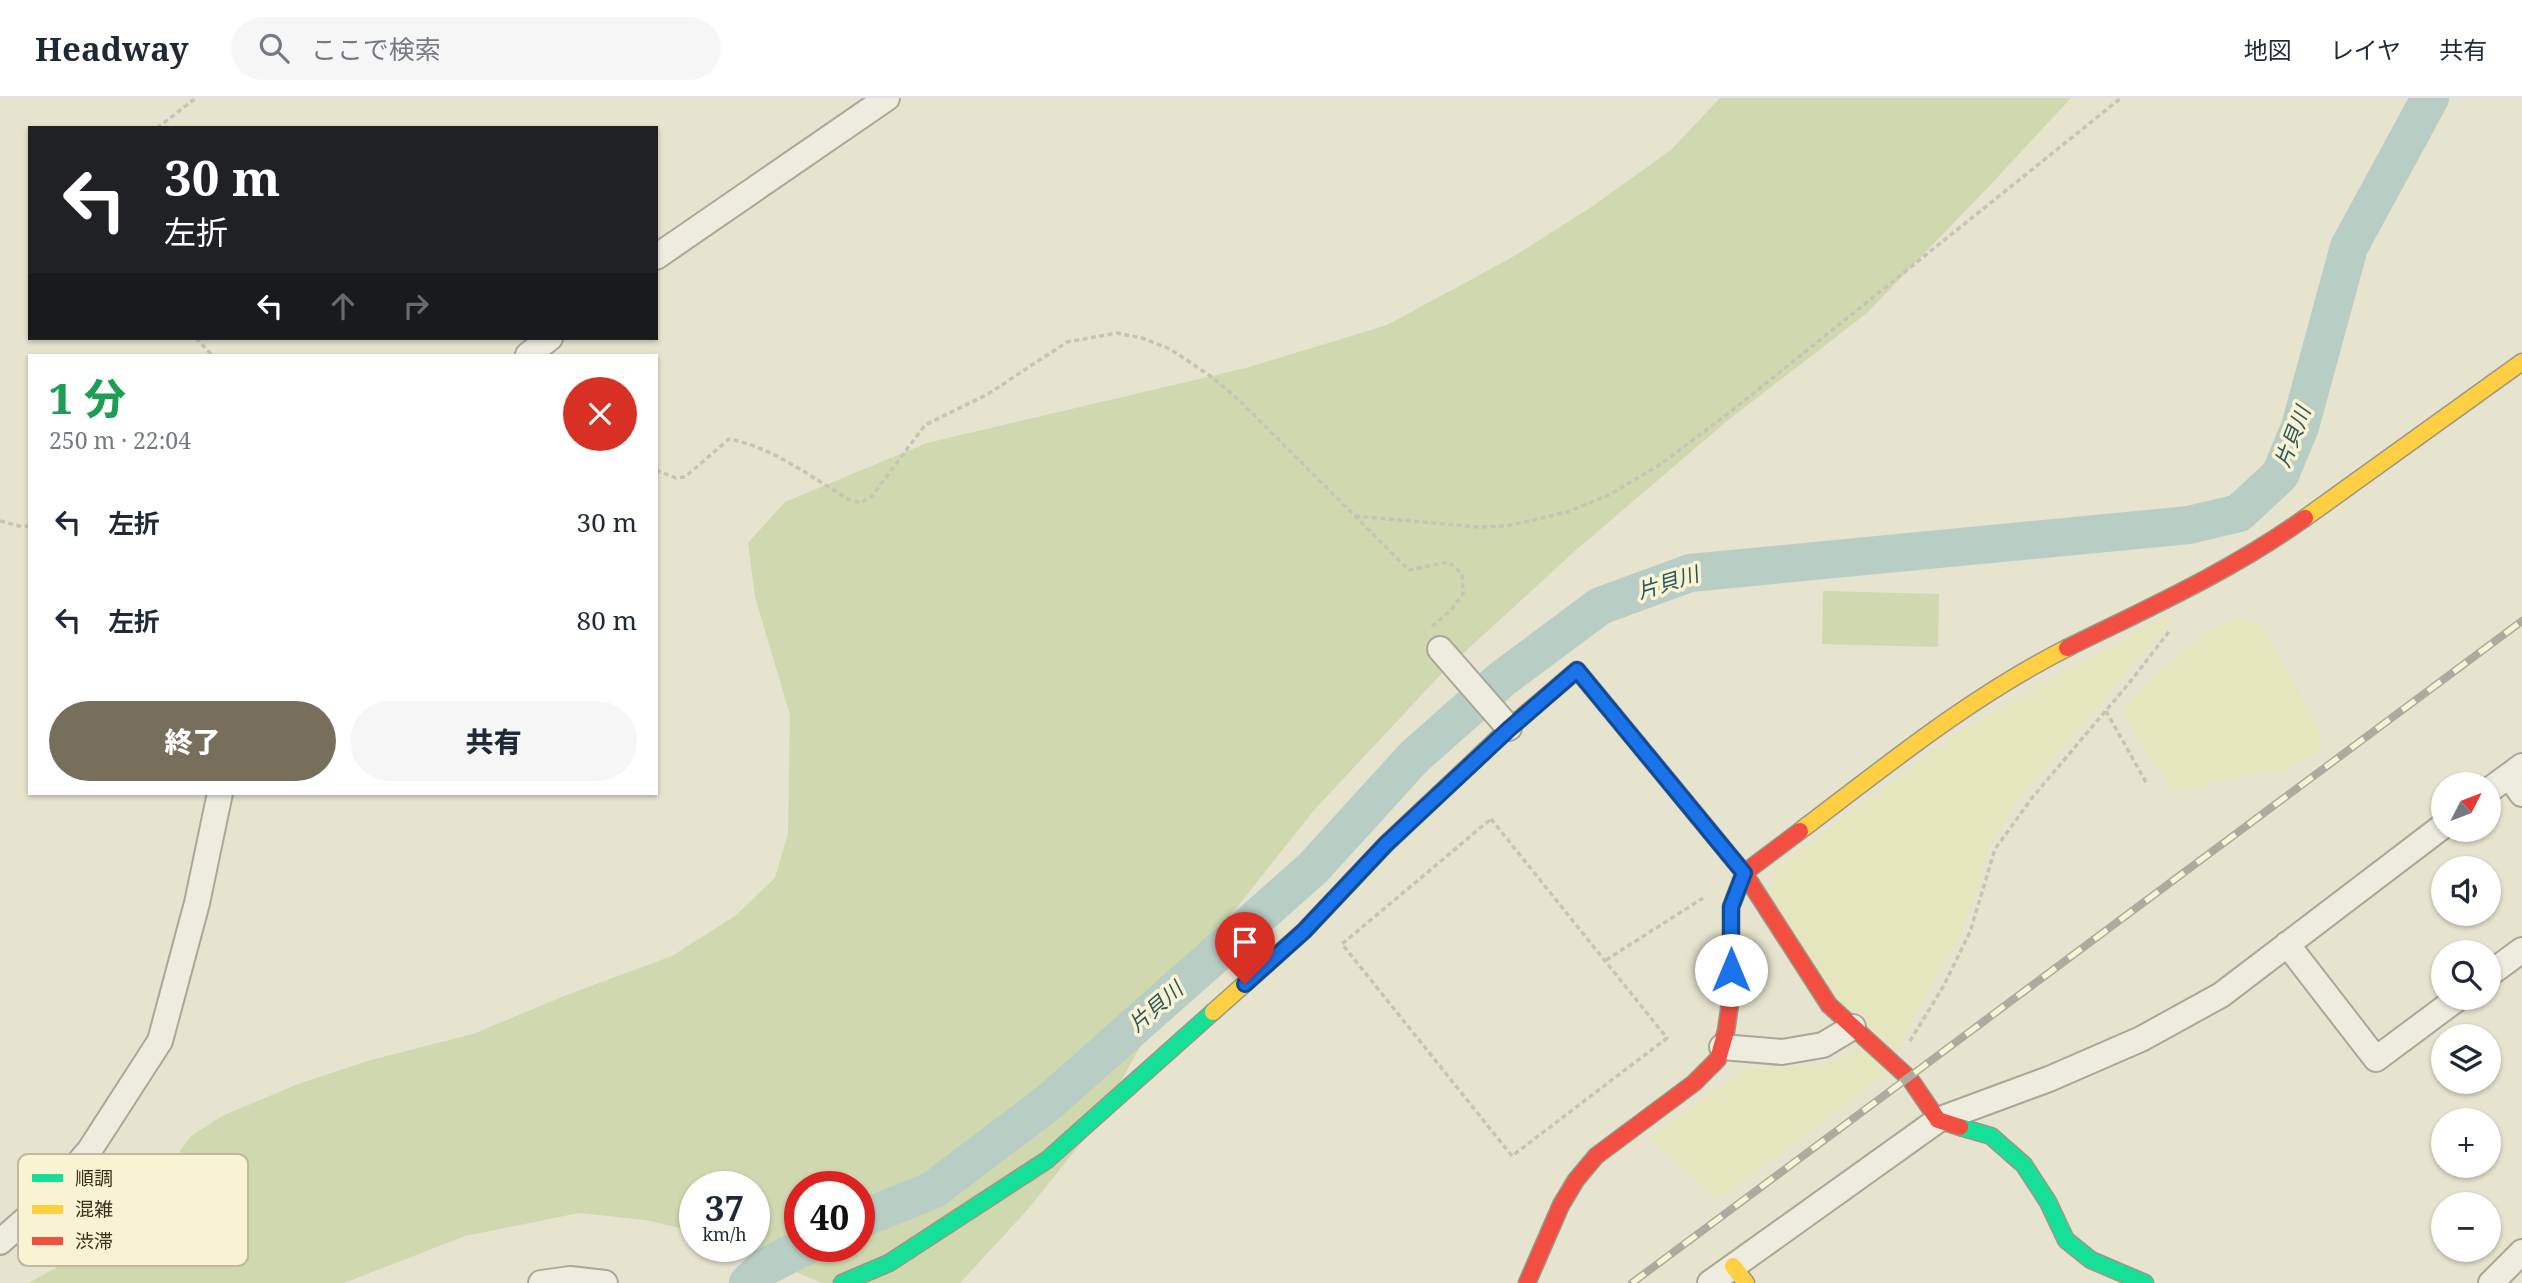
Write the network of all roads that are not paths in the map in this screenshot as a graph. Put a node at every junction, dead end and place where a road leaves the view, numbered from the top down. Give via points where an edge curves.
1 (887, 98) edge
2 (658, 256) edge
3 (547, 340) edge
4 (529, 354) edge
5 (2522, 362) edge
6 (1440, 649) road end
7 (1509, 729) junction
8 (2518, 779) edge
9 (2501, 786) edge
10 (220, 795) edge
11 (2431, 835) edge
12 (1744, 873) junction
13 (2287, 944) junction
14 (2522, 950) edge
15 (2501, 965) edge
16 (2442, 1010) edge
17 (1853, 1027) junction
18 (1722, 1047) junction
19 (1938, 1120) junction
20 (86, 1154) edge
21 (18, 1226) edge
22 (0, 1242) edge
23 (2522, 1252) edge
24 (1740, 1275) edge
25 (541, 1283) edge
26 (605, 1283) edge
27 (842, 1283) edge
28 (1527, 1283) edge
29 (1710, 1283) edge
30 (2145, 1283) edge
31 (2491, 1283) edge

1 - 2 street
3 - 4 street
5 - 12 street via 2276,539 2220,573 2000,685
6 - 7 street
7 - 12 street via 1577,670
7 - 27 street via 1386,844 1304,931 1047,1160 889,1263
8 - 9 street
10 - 20 street via 160,1041
11 - 13 street
12 - 17 street via 1829,1006
12 - 18 street via 1731,907 1731,997
13 - 16 street via 2376,1059
13 - 19 street via 2221,995 2141,1039
14 - 15 street
17 - 18 street via 1823,1045 1782,1052
17 - 19 street via 1910,1079
18 - 28 street via 1718,1059 1694,1083 1596,1156 1576,1180
19 - 24 street
19 - 30 street via 1991,1136 2024,1165 2049,1202 2066,1241 2091,1260
21 - 22 street
23 - 31 street
24 - 29 street
25 - 26 street via 570,1279

